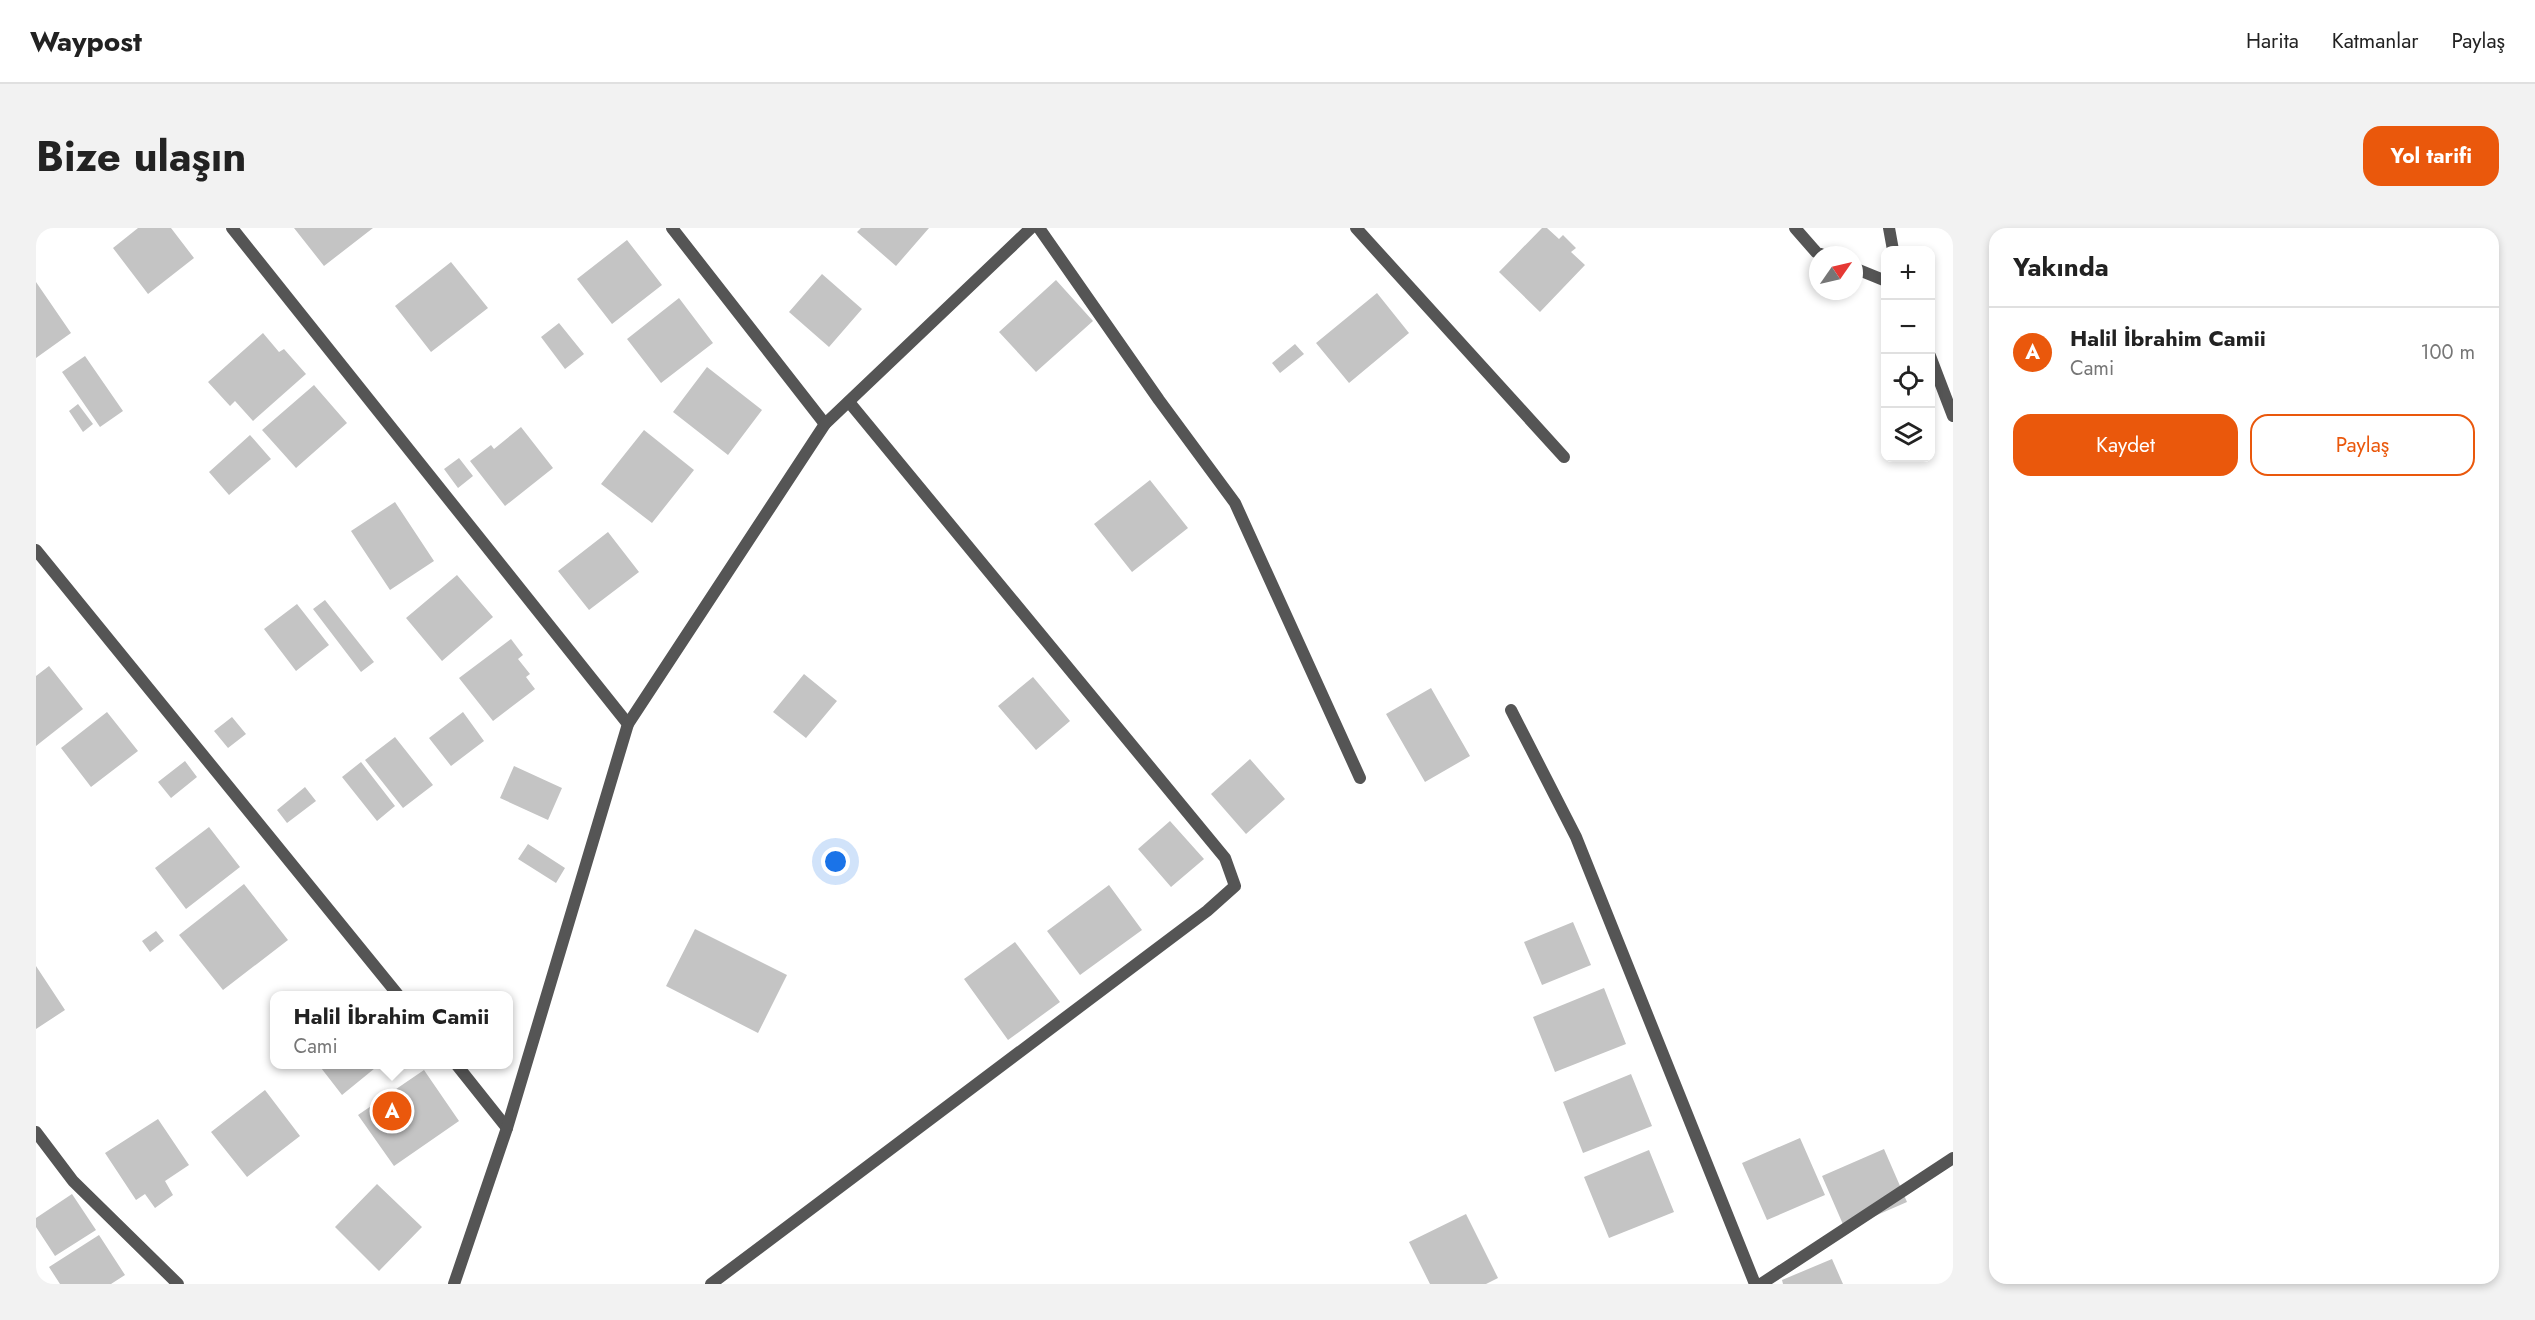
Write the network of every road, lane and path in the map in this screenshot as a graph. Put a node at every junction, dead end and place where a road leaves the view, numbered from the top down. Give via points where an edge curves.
1 (232, 228) edge
2 (672, 228) edge
3 (1031, 228) edge
4 (1039, 228) edge
5 (1356, 228) edge
6 (1794, 228) edge
7 (1889, 228) edge
8 (1810, 246) edge
9 (1892, 246) edge
10 (1863, 272) edge
11 (1881, 279) edge
12 (1935, 369) edge
13 (849, 402) junction
14 (1953, 416) edge
15 (825, 424) junction
16 (1564, 457) dead end
17 (36, 550) edge
18 (1511, 710) dead end
19 (628, 723) junction
20 (1360, 778) dead end
21 (395, 991) edge
22 (459, 1069) edge
23 (507, 1128) junction
24 (36, 1132) edge
25 (1953, 1158) edge
26 (178, 1284) edge
27 (454, 1284) edge
28 (711, 1284) edge
29 (1755, 1284) edge
30 (1761, 1284) edge

1 - 19 street
2 - 15 street
3 - 13 street
4 - 20 street via 1235,503
5 - 16 street
6 - 8 street
7 - 9 street
10 - 11 street
12 - 14 street
13 - 15 street
13 - 28 street via 1225,858 1234,886 1197,918
15 - 19 street
17 - 21 street
18 - 29 street via 1576,837
19 - 23 street
22 - 23 street
23 - 27 street
24 - 26 street via 73,1181
25 - 30 street

